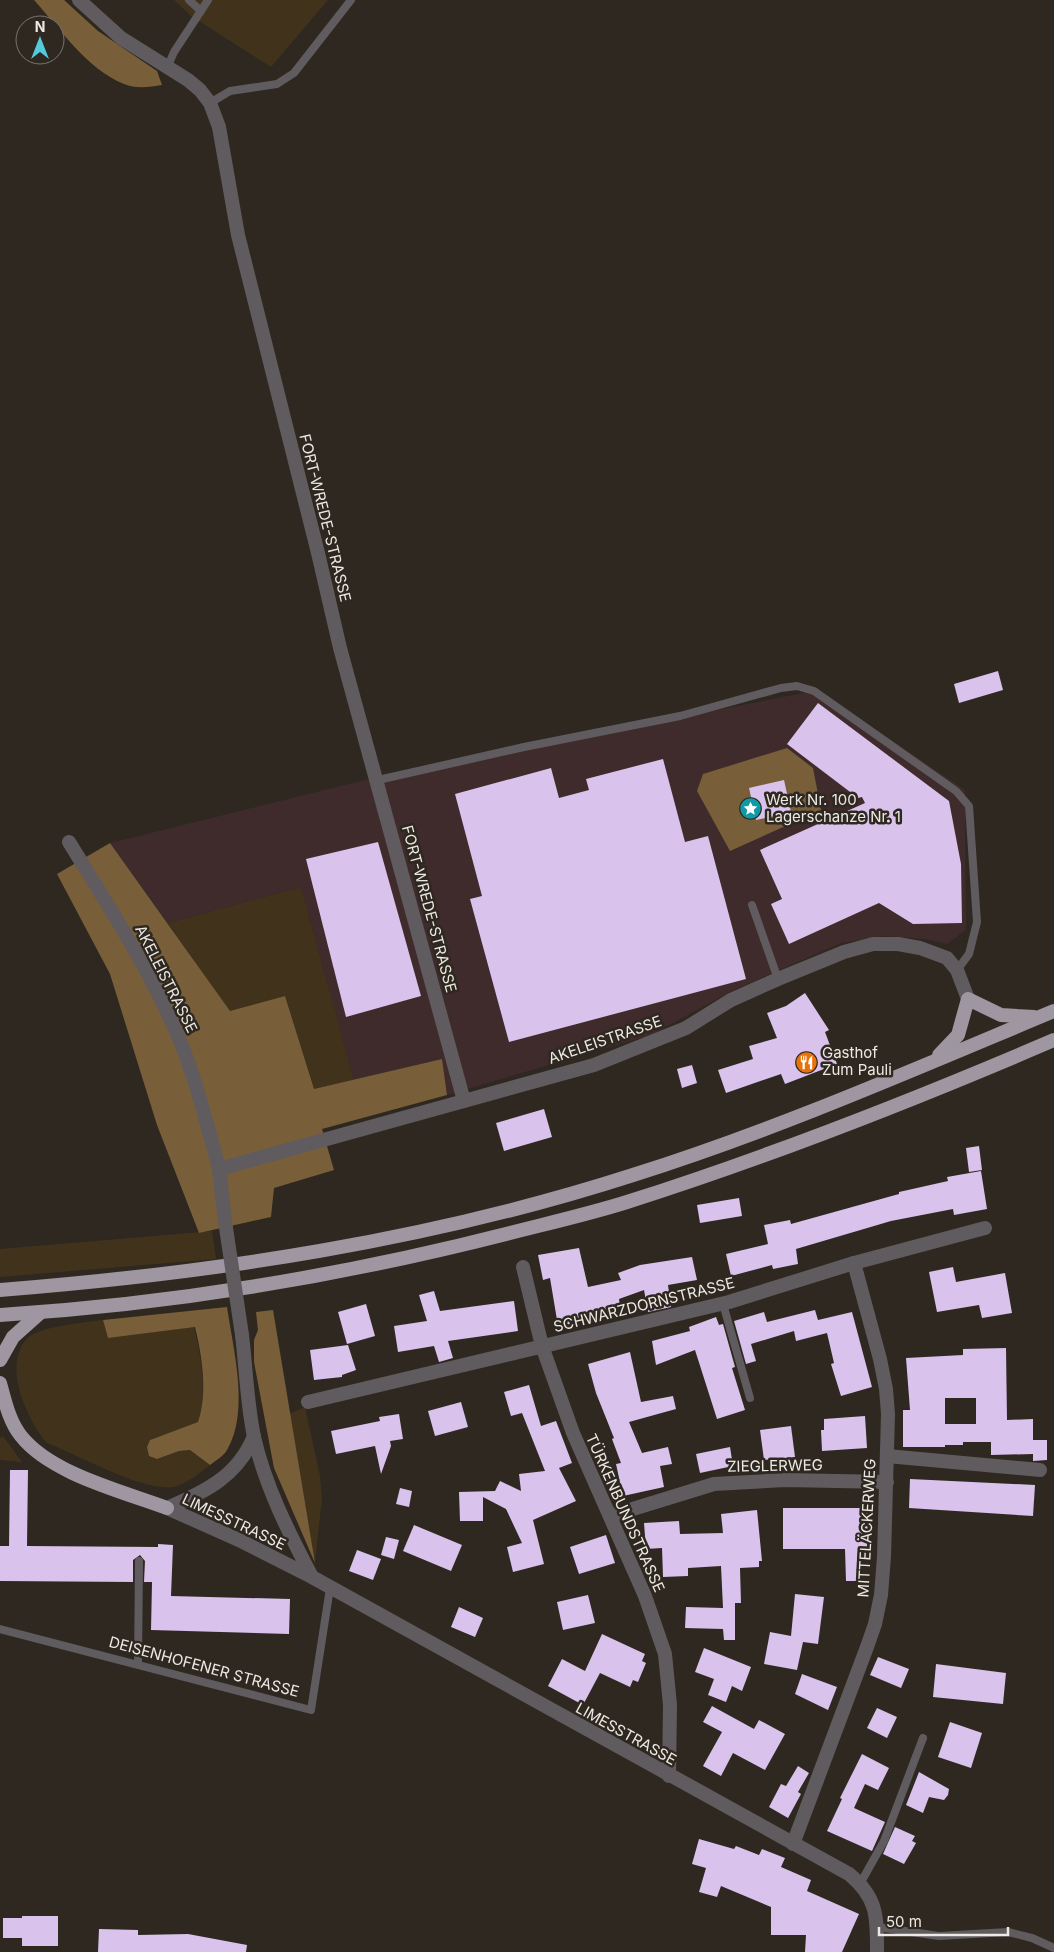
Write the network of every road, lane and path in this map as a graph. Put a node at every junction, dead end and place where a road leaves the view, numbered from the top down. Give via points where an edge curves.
1 (79, 0) edge
2 (188, 0) edge
3 (208, 0) edge
4 (350, 0) edge
5 (201, 11) junction
6 (167, 68) junction
7 (210, 103) junction
8 (378, 780) junction
9 (69, 842) dead end
10 (752, 905) dead end
11 (957, 970) junction
12 (778, 979) junction
13 (968, 999) junction
14 (1054, 1011) edge
15 (1040, 1017) junction
16 (1054, 1040) edge
17 (934, 1061) junction
18 (464, 1101) junction
19 (219, 1169) junction
20 (985, 1228) dead end
21 (854, 1263) junction
22 (523, 1267) dead end
23 (0, 1290) edge
24 (722, 1304) junction
25 (41, 1312) junction
26 (0, 1315) edge
27 (242, 1335) joint
28 (542, 1346) junction
29 (0, 1360) edge
30 (0, 1383) edge
31 (750, 1398) dead end
32 (308, 1402) dead end
33 (254, 1436) junction
34 (887, 1456) junction
35 (1040, 1470) dead end
36 (886, 1482) junction
37 (167, 1508) junction
38 (610, 1516) junction
39 (139, 1561) dead end
40 (312, 1577) junction
41 (330, 1588) junction
42 (0, 1629) edge
43 (138, 1664) junction
44 (923, 1738) dead end
45 (669, 1776) junction
46 (793, 1844) junction
47 (860, 1884) junction
48 (877, 1927) junction
49 (1054, 1948) edge
50 (877, 1952) edge

1 - 6 street, FORT-WREDE-STRASSE via 121,38
2 - 5 lane
3 - 5 lane
4 - 7 lane via 294,74 277,84 230,92
5 - 6 lane
6 - 7 street, FORT-WREDE-STRASSE via 188,80
7 - 8 street, FORT-WREDE-STRASSE via 219,127 238,235 255,307 340,648
8 - 11 lane via 524,746 680,716 781,688 796,686 814,691 956,791 969,806 977,922 969,954
8 - 18 street, FORT-WREDE-STRASSE
9 - 19 street, AKELEISTRASSE via 134,947 169,1015 204,1112
10 - 12 lane
11 - 12 street, AKELEISTRASSE via 947,958 920,948 873,944 844,952
11 - 13 street
12 - 18 street, AKELEISTRASSE via 643,1047 594,1065
13 - 15 highway via 1001,1015
13 - 17 highway via 958,1035
14 - 15 highway
15 - 17 highway
16 - 25 highway via 775,1152 624,1203 384,1264 187,1297
17 - 23 highway via 732,1141 632,1176 458,1223 248,1263
18 - 19 street, AKELEISTRASSE
19 - 27 street, AKELEISTRASSE, bridge
20 - 21 street, SCHWARZDORNSTRASSE
21 - 24 street, SCHWARZDORNSTRASSE
21 - 34 street, MITTELÄCKERWEG via 886,1389
22 - 28 street, TÜRKENBUNDSTRASSE
24 - 28 street, SCHWARZDORNSTRASSE
24 - 31 lane
25 - 26 highway
25 - 29 highway via 13,1337
27 - 33 street, LIMESSTRASSE
28 - 32 street, SCHWARZDORNSTRASSE
28 - 38 street, TÜRKENBUNDSTRASSE via 572,1433
30 - 37 highway via 8,1414 20,1436 35,1452 63,1469
33 - 37 street, LIMESSTRASSE via 247,1454 225,1478
33 - 40 street, LIMESSTRASSE via 268,1482
34 - 35 street
34 - 36 street, MITTELÄCKERWEG
36 - 38 street, ZIEGLERWEG via 749,1481 714,1484
36 - 46 street, MITTELÄCKERWEG via 884,1566 875,1624
37 - 40 street, LIMESSTRASSE
38 - 45 street, TÜRKENBUNDSTRASSE via 645,1596 665,1654 670,1705
39 - 43 lane
40 - 41 street, LIMESSTRASSE
41 - 43 lane, DEISENHOFENER STRASSE via 311,1710
41 - 45 street, LIMESSTRASSE
42 - 43 lane, DEISENHOFENER STRASSE
44 - 47 lane via 884,1841
45 - 46 street, LIMESSTRASSE
46 - 47 street, LIMESSTRASSE via 849,1874
47 - 48 street, LIMESSTRASSE via 872,1901
48 - 49 lane via 939,1936 1008,1932
48 - 50 street, LIMESSTRASSE

